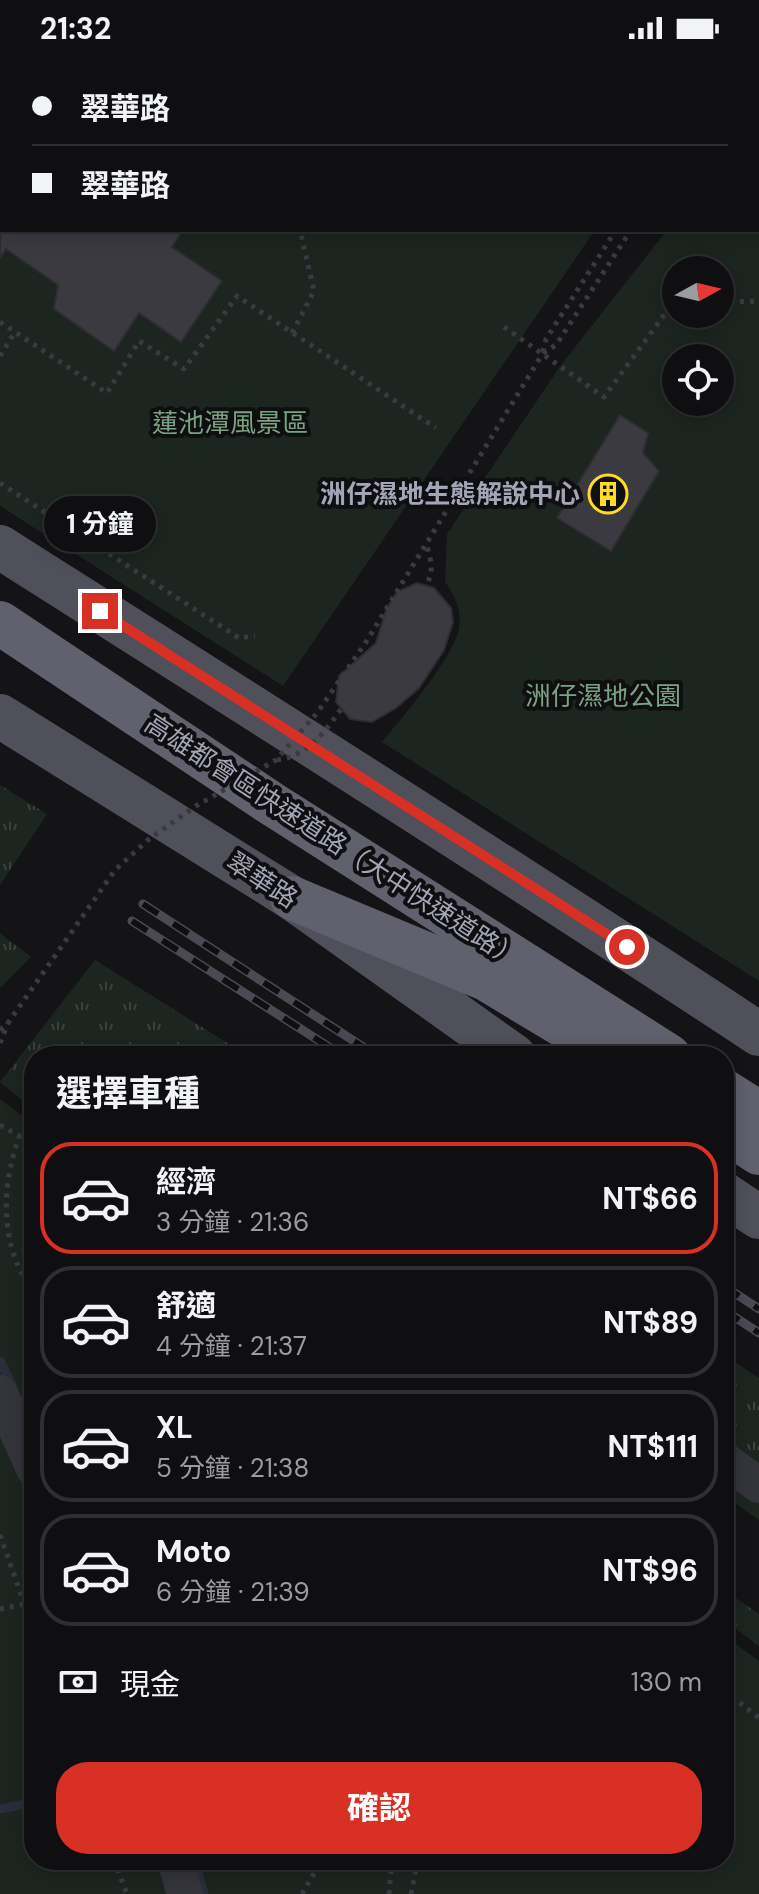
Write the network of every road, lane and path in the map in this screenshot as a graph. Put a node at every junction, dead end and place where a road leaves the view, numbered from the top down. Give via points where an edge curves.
1 (300, 232) edge
2 (615, 232) edge
3 (630, 232) edge
4 (759, 301) edge
5 (734, 302) edge
6 (662, 318) edge
7 (0, 322) edge
8 (504, 327) dead end
9 (15, 332) junction
10 (292, 333) junction
11 (543, 353) junction
12 (0, 356) edge
13 (436, 428) dead end
14 (0, 483) edge
15 (426, 543) junction
16 (0, 547) edge
17 (0, 623) edge
18 (255, 636) dead end
19 (0, 716) edge
20 (276, 760) junction
21 (292, 898) junction
22 (8, 1023) junction
23 (0, 1030) edge
24 (759, 1034) edge
25 (2, 1041) edge
26 (500, 1046) edge
27 (597, 1046) edge
28 (653, 1046) edge
29 (734, 1097) edge
30 (759, 1113) edge
31 (0, 1125) edge
32 (20, 1135) junction
33 (734, 1137) edge
34 (24, 1138) edge
35 (759, 1153) edge
36 (734, 1201) edge
37 (759, 1217) edge
38 (24, 1279) edge
39 (0, 1393) edge
40 (24, 1447) edge
41 (734, 1467) edge
42 (759, 1485) edge
43 (0, 1535) edge
44 (24, 1601) edge
45 (24, 1604) edge
46 (0, 1609) edge
47 (734, 1698) edge
48 (759, 1718) edge
49 (118, 1870) edge
50 (178, 1870) edge
51 (316, 1870) edge
52 (391, 1870) edge
53 (416, 1870) edge
54 (127, 1894) edge
55 (185, 1894) edge
56 (302, 1894) edge
57 (389, 1894) edge
58 (411, 1894) edge

1 - 10 path via 314,291
2 - 11 path via 546,339
3 - 11 path via 556,345
4 - 5 path
6 - 11 path via 604,397
7 - 9 path
8 - 11 path
9 - 10 path via 107,393 139,341 184,369 237,296
9 - 12 path
10 - 13 path
11 - 15 path, bridge
14 - 18 path via 239,638
15 - 20 path, bridge via 317,713
15 - 20 path, bridge via 430,578 389,653 313,743 290,758
16 - 24 main road
17 - 28 highway, 高雄都會區快速道路（大中快速道路） via 272,804
19 - 21 main road, 翠華路
20 - 22 path, bridge via 196,806 115,870
21 - 26 main road, 翠華路
21 - 27 highway, 高雄都會區快速道路（大中快速道路） via 486,979
22 - 23 path, bridge
22 - 25 path, bridge
29 - 30 highway
31 - 32 path
32 - 34 path
32 - 38 path via 6,1172 1,1241
33 - 35 highway
36 - 37 main road
39 - 40 street
41 - 42 street
43 - 44 path
45 - 46 path
47 - 48 path
49 - 54 path
50 - 55 street
51 - 56 path
52 - 57 path
53 - 58 path

